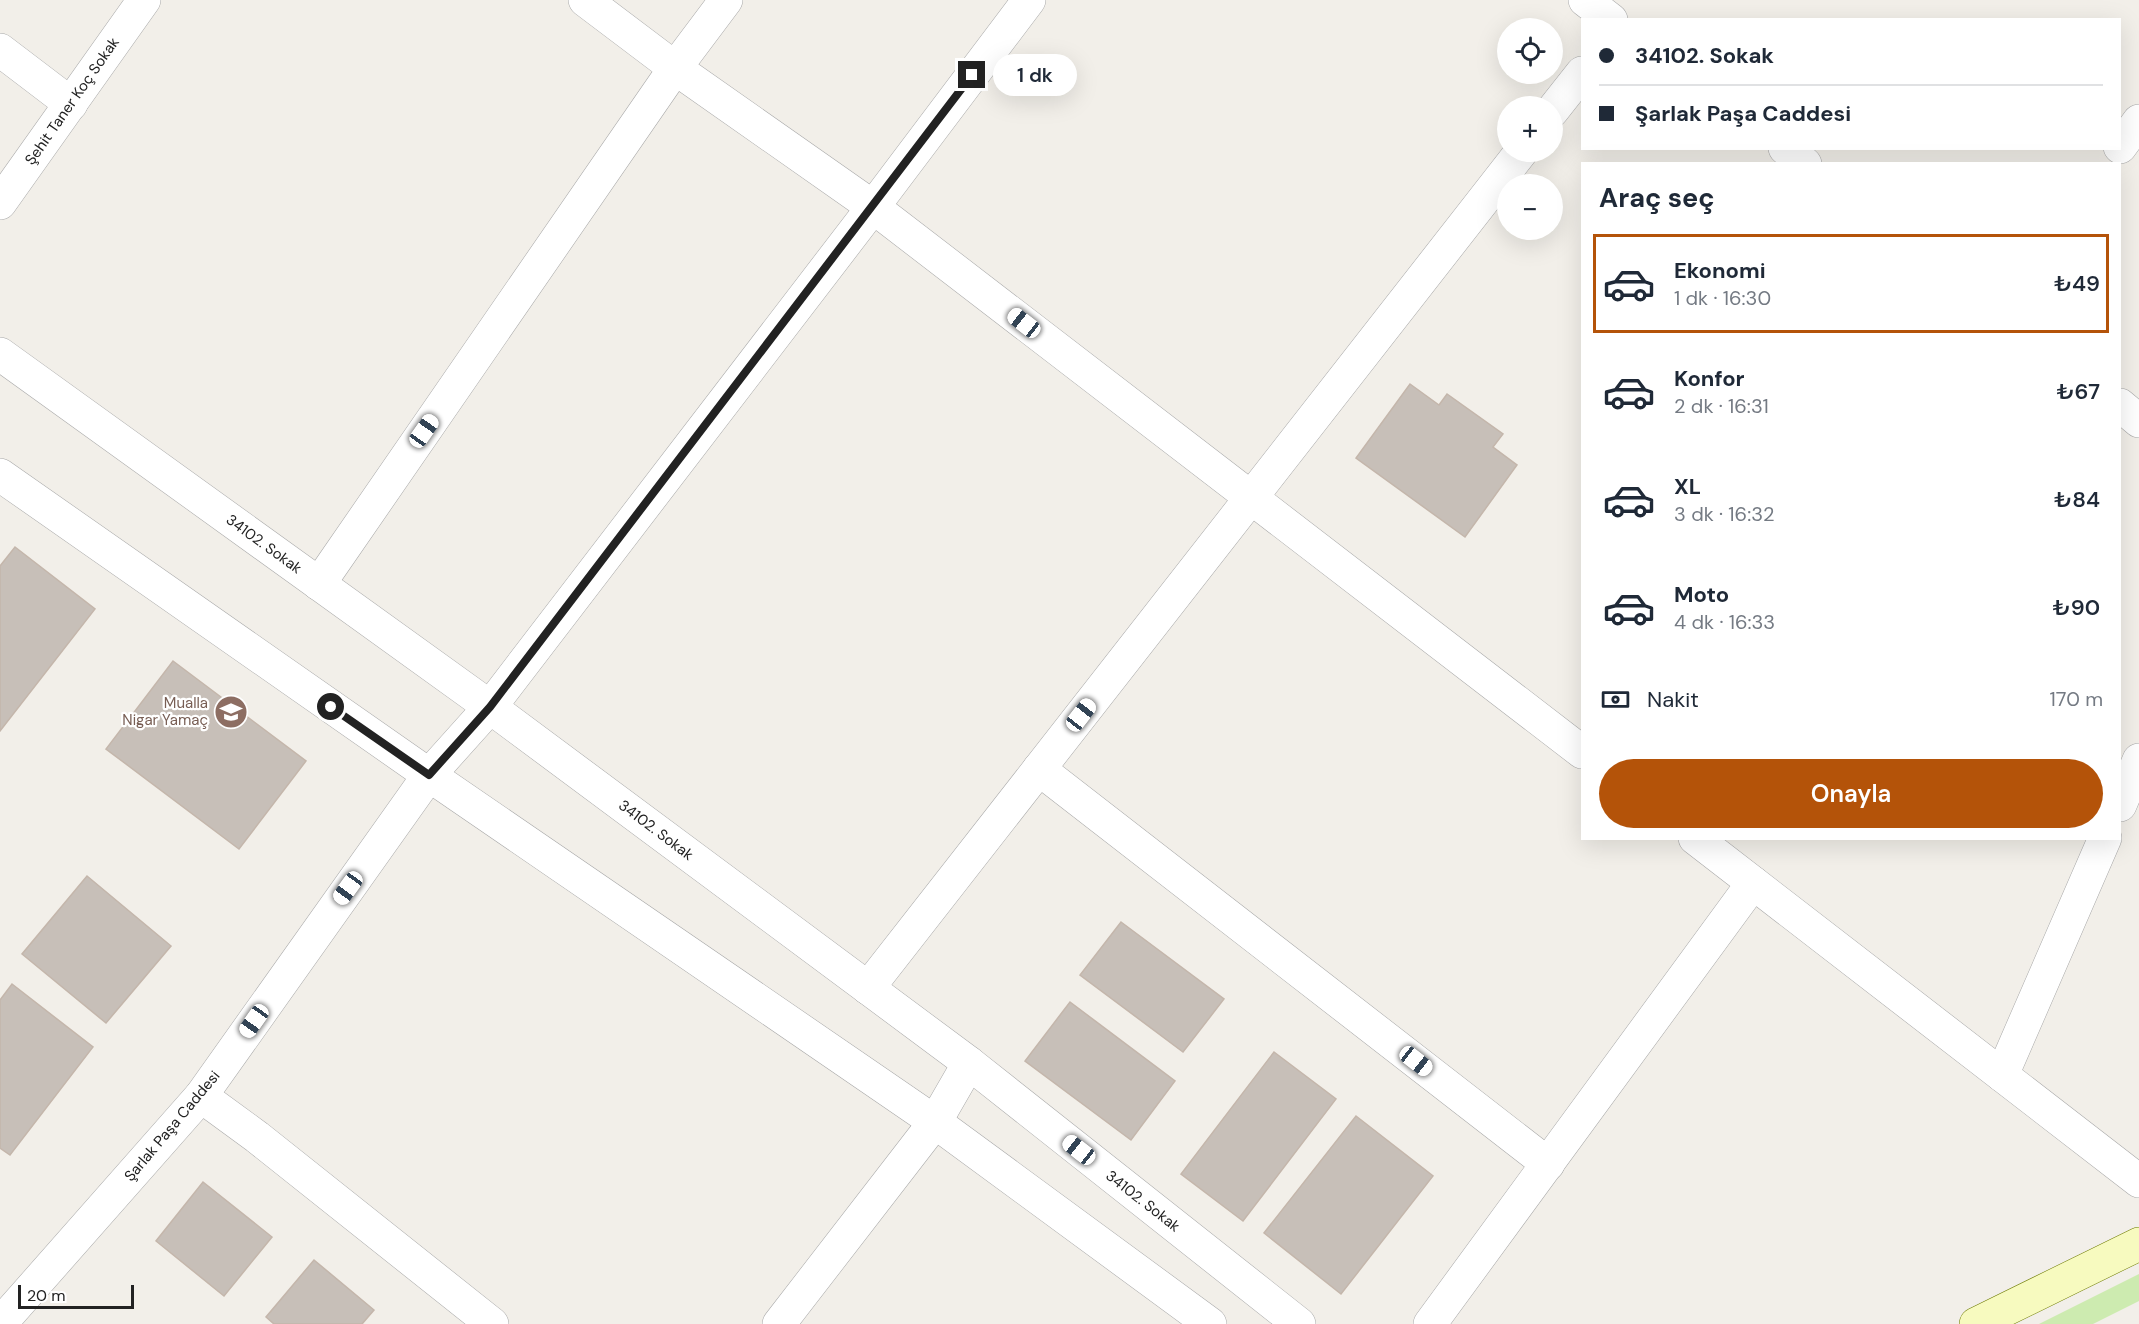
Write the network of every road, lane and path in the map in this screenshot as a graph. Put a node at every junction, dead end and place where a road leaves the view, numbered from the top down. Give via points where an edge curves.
1 (144, 0) edge
2 (585, 0) edge
3 (726, 0) edge
4 (1029, 0) edge
5 (0, 50) edge
6 (675, 68) junction
7 (1581, 74) edge
8 (1563, 97) edge
9 (71, 104) junction
10 (2139, 121) edge
11 (2121, 145) edge
12 (1788, 150) edge
13 (1513, 162) edge
14 (1802, 162) edge
15 (0, 203) edge
16 (873, 207) junction
17 (0, 354) edge
18 (2121, 406) edge
19 (2139, 421) edge
20 (0, 475) edge
21 (1250, 497) junction
22 (319, 584) junction
23 (490, 707) junction
24 (1581, 751) edge
25 (2139, 760) edge
26 (1039, 769) junction
27 (429, 775) junction
28 (2121, 803) edge
29 (1698, 840) edge
30 (2104, 840) edge
31 (1753, 883) junction
32 (868, 988) junction
33 (969, 1063) junction
34 (2002, 1075) junction
35 (201, 1096) junction
36 (935, 1122) junction
37 (1548, 1164) junction
38 (2139, 1181) edge
39 (2139, 1244) edge
40 (0, 1324) edge
41 (492, 1324) edge
42 (779, 1324) edge
43 (1210, 1324) edge
44 (1299, 1324) edge
45 (1430, 1324) edge
46 (1976, 1324) edge

1 - 9 street, Şehit Taner Koç Sokak
2 - 6 street
3 - 6 street
4 - 16 street, Şarlak Paşa Caddesi
5 - 9 street
6 - 16 street
6 - 22 street
7 - 8 street
9 - 15 street, Şehit Taner Koç Sokak
10 - 11 street
12 - 14 street
13 - 21 street
16 - 21 street
16 - 23 street, Şarlak Paşa Caddesi
17 - 22 street, 34102. Sokak
18 - 19 street
20 - 27 street
21 - 24 street
21 - 26 street
22 - 23 street, 34102. Sokak
23 - 27 street, Şarlak Paşa Caddesi
23 - 32 street, 34102. Sokak
25 - 28 street
26 - 32 street
26 - 37 street
27 - 35 street, Şarlak Paşa Caddesi
27 - 36 street
29 - 31 street
30 - 34 street
31 - 34 street
31 - 37 street
32 - 33 street, 34102. Sokak
33 - 36 street
33 - 44 street, 34102. Sokak
34 - 38 street
35 - 40 street, Şarlak Paşa Caddesi
35 - 41 street
36 - 42 street
36 - 43 street
37 - 45 street
39 - 46 main road

